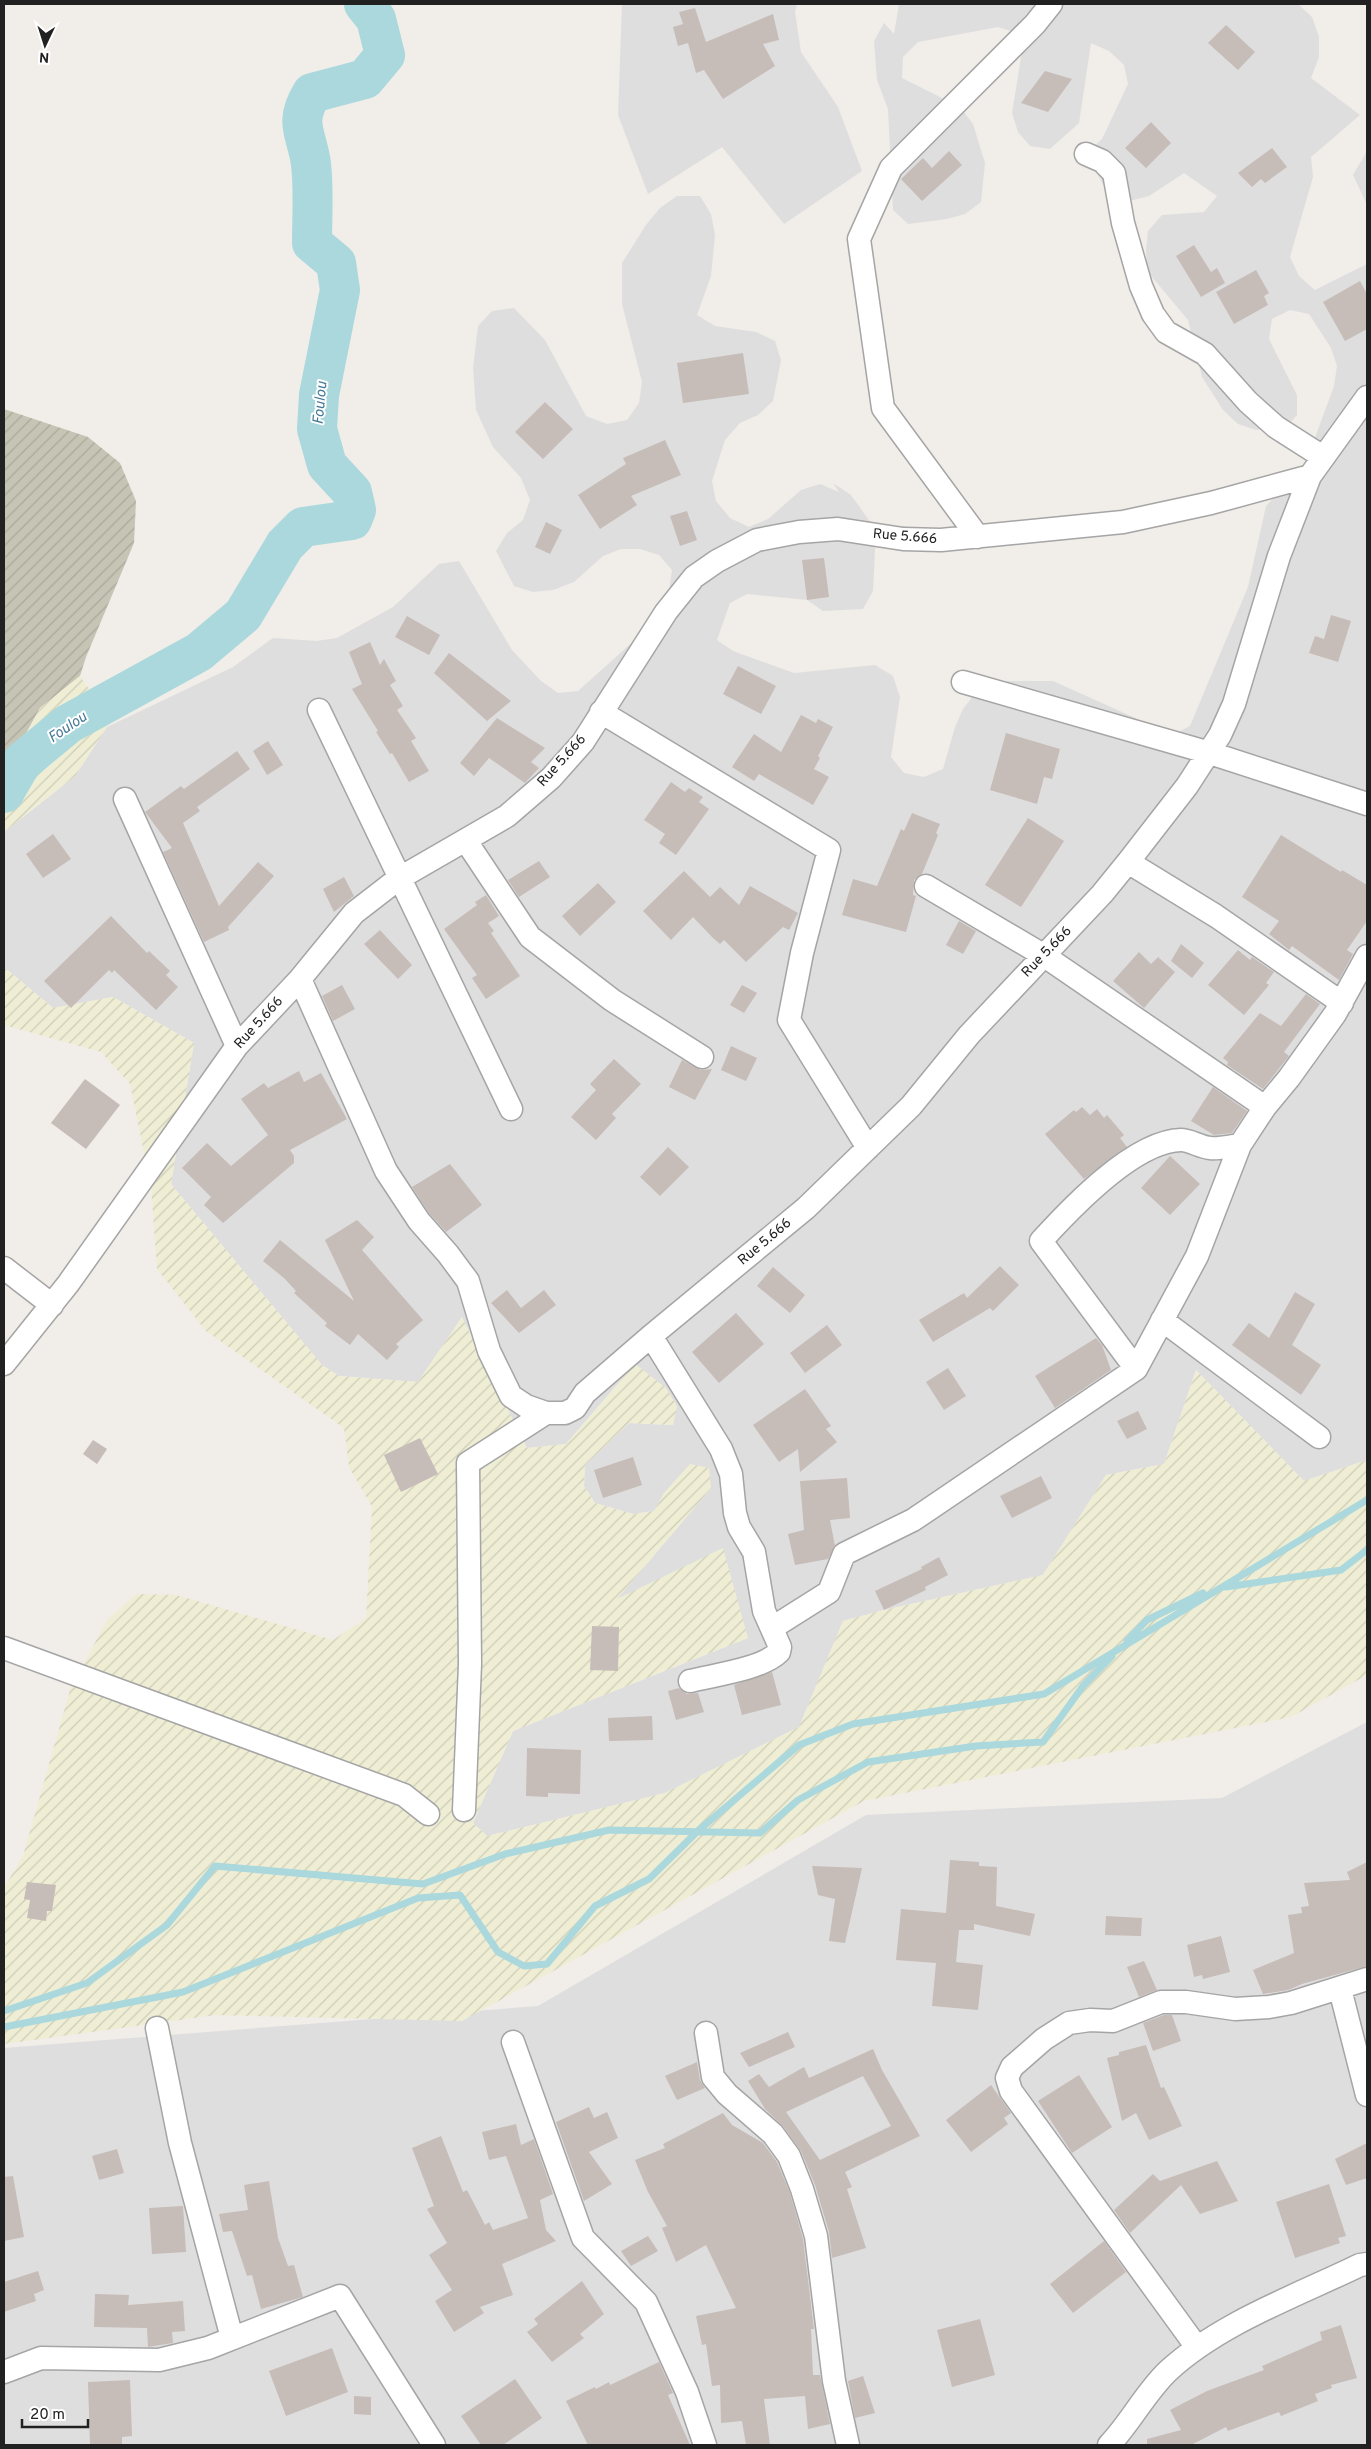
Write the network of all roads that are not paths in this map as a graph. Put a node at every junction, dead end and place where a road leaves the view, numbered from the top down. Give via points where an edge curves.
1 (1051, 4) edge
2 (1086, 154) dead end
3 (1364, 409) edge
4 (1323, 457) junction
5 (1310, 476) junction
6 (978, 537) junction
7 (963, 682) dead end
8 (319, 710) dead end
9 (601, 712) junction
10 (1210, 753) junction
11 (125, 799) dead end
12 (1367, 804) edge
13 (466, 841) junction
14 (1128, 862) junction
15 (398, 879) junction
16 (926, 886) dead end
17 (1043, 955) junction
18 (1367, 958) edge
19 (300, 980) junction
20 (1342, 1003) junction
21 (238, 1046) junction
22 (702, 1057) dead end
23 (1264, 1107) junction
24 (511, 1109) dead end
25 (1240, 1145) junction
26 (868, 1148) junction
27 (4, 1268) edge
28 (52, 1305) junction
29 (1162, 1320) junction
30 (651, 1336) junction
31 (4, 1364) edge
32 (1136, 1369) junction
33 (546, 1413) junction
34 (1319, 1437) dead end
35 (772, 1628) junction
36 (4, 1648) edge
37 (690, 1681) dead end
38 (464, 1810) dead end
39 (428, 1814) dead end
40 (1367, 1979) edge
41 (1340, 1988) junction
42 (157, 2028) dead end
43 (706, 2033) dead end
44 (513, 2042) dead end
45 (1367, 2095) edge
46 (1367, 2264) edge
47 (232, 2338) junction
48 (1196, 2346) junction
49 (4, 2372) edge
50 (434, 2445) edge
51 (705, 2445) edge
52 (848, 2445) edge
53 (1109, 2445) edge

1 - 6 street via 1035,24 891,168 858,239 883,408
2 - 4 street via 1102,161 1114,173 1123,223 1141,286 1153,314 1166,332 1205,354 1248,402 1276,427
3 - 4 street, Rue 5.666
4 - 5 street, Rue 5.666
5 - 6 street, Rue 5.666 via 1211,503 1123,522
5 - 10 street, Rue 5.666 via 1279,556 1234,704
6 - 9 street, Rue 5.666 via 903,539 838,528 756,540 694,577 666,612
7 - 10 street
8 - 15 street
9 - 13 street, Rue 5.666 via 583,742 552,778 507,816
9 - 26 street via 829,850 789,1020
10 - 12 street
10 - 14 street, Rue 5.666
11 - 21 street
13 - 15 street, Rue 5.666
13 - 22 street via 530,937 612,1000
14 - 17 street, Rue 5.666
14 - 20 street via 1216,916
15 - 19 street, Rue 5.666 via 354,913
15 - 24 street
16 - 17 street
17 - 23 street
17 - 26 street, Rue 5.666 via 969,1035 911,1106
18 - 20 street
19 - 21 street, Rue 5.666
19 - 33 street via 386,1171 419,1221 468,1281 489,1351 511,1396
20 - 23 street via 1289,1078
21 - 28 street, Rue 5.666
23 - 25 street
25 - 29 street via 1197,1256
25 - 32 street via 1211,1148 1181,1140 1160,1145 1128,1162 1094,1187 1041,1241
26 - 30 street, Rue 5.666 via 806,1208
27 - 28 street
28 - 31 street, Rue 5.666
29 - 32 street
29 - 34 street
30 - 33 street, Rue 5.666 via 585,1393 575,1408 565,1413
30 - 35 street via 721,1449 732,1474 735,1513 739,1528 754,1552 760,1594
32 - 35 street via 913,1520 844,1554 829,1592
33 - 38 street via 468,1463 470,1664
35 - 37 street via 780,1647 774,1658
36 - 39 street via 404,1795
40 - 41 street
41 - 45 street
41 - 48 street via 1269,2007 1235,2009 1160,2002 1113,2021 1069,2023 1044,2039 1012,2067 1007,2078 1011,2091
42 - 47 street via 180,2143
43 - 52 street via 713,2077 772,2134 789,2156 802,2189 816,2236 834,2381
44 - 51 street via 583,2238 646,2302 687,2392
46 - 48 street via 1256,2314
47 - 49 street via 208,2348 159,2360 41,2358
47 - 50 street via 340,2296
48 - 53 street via 1166,2372

